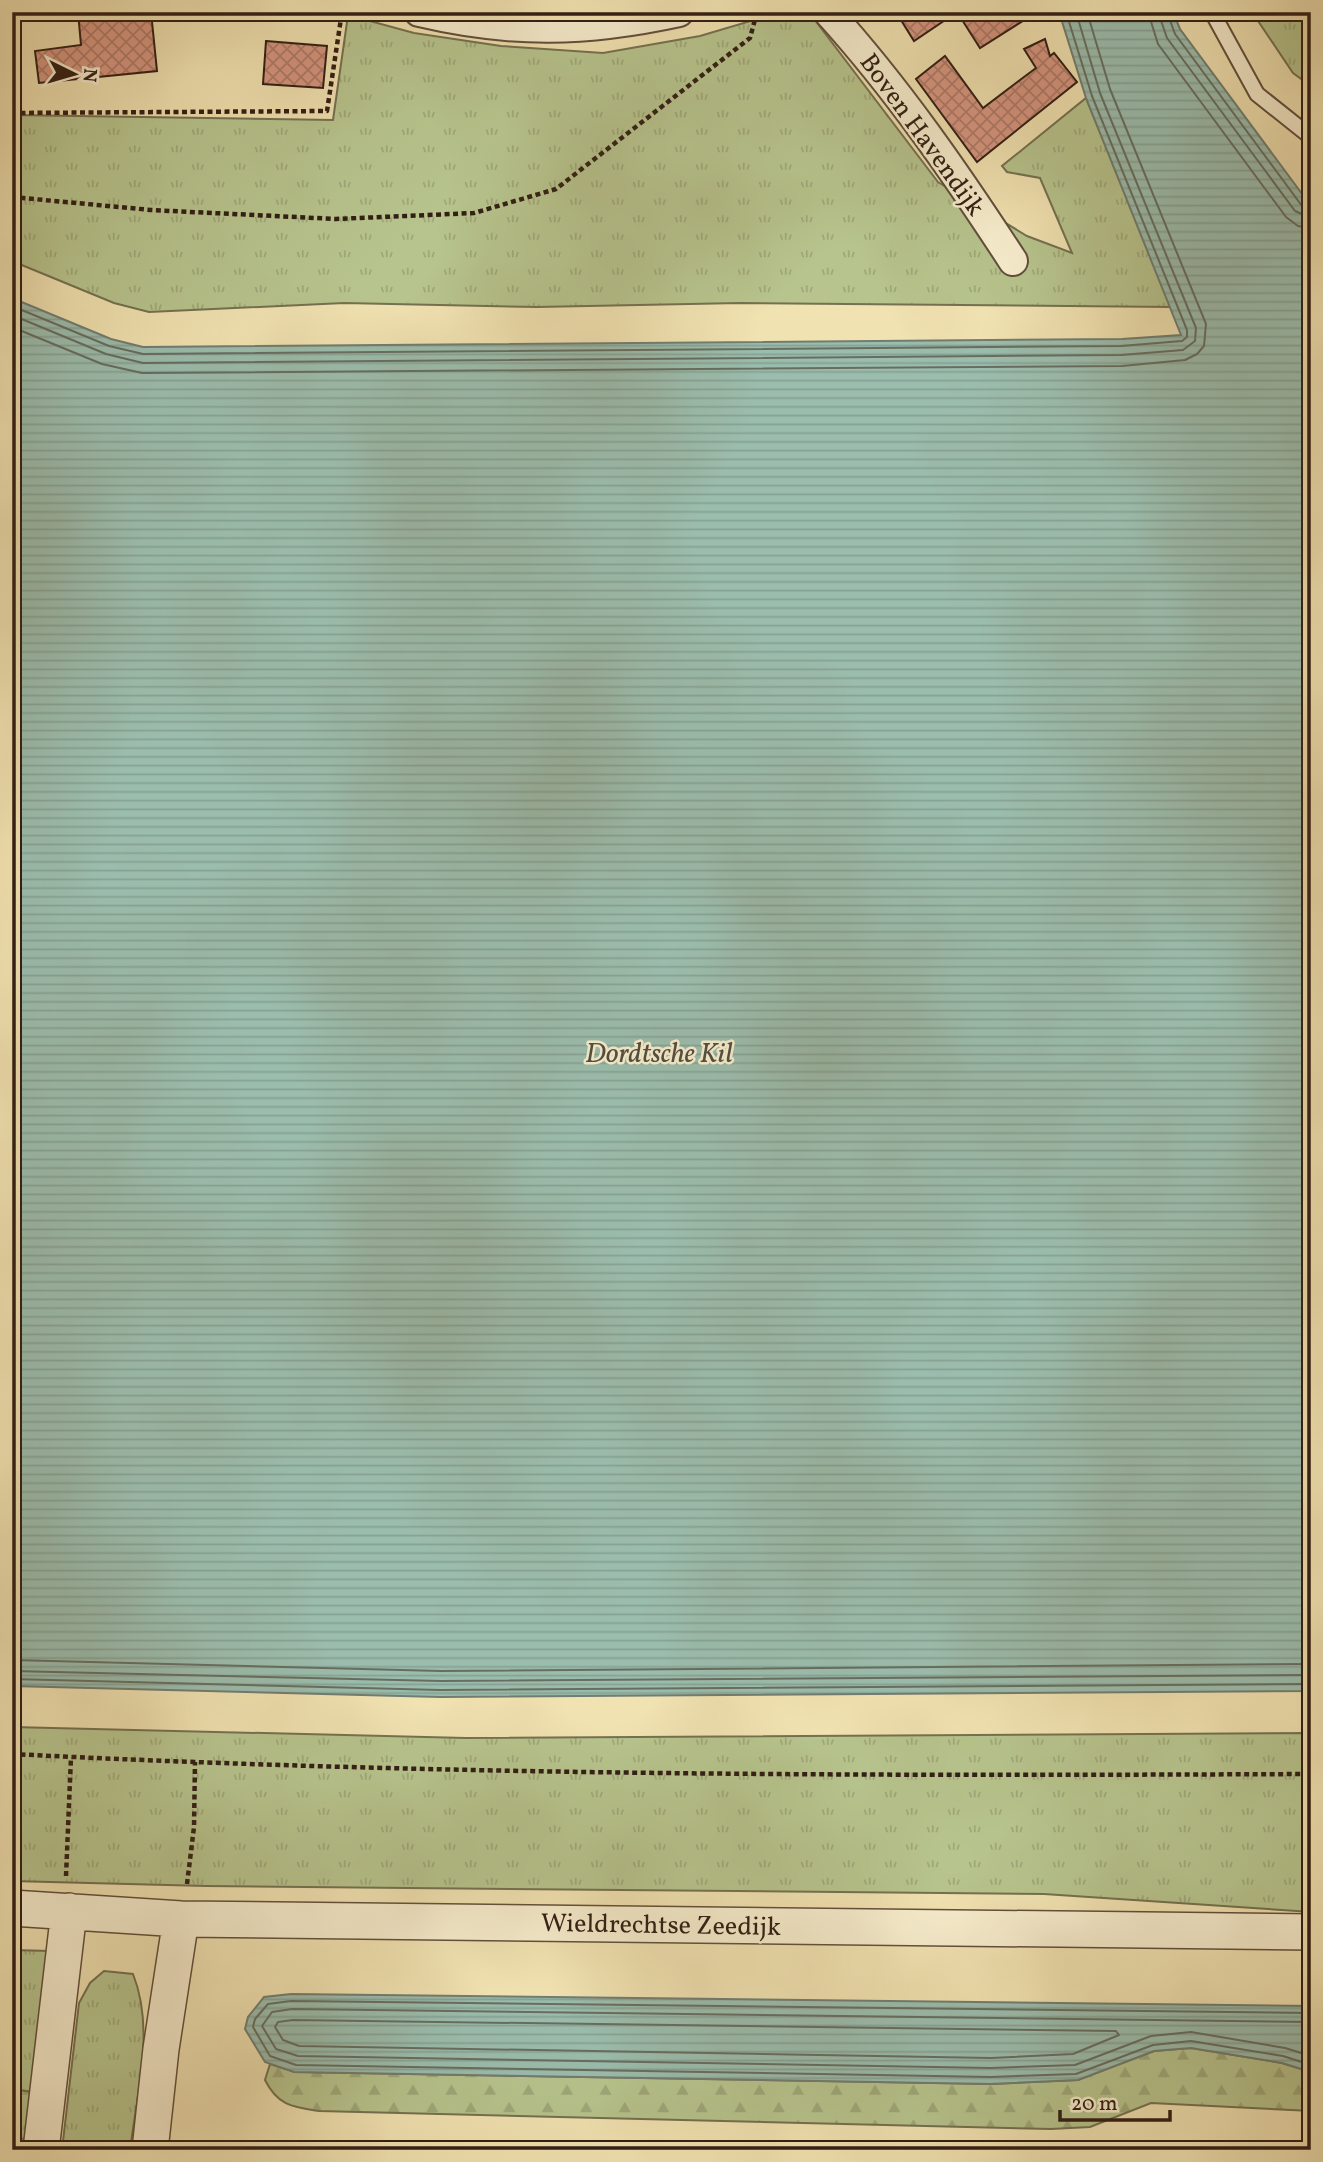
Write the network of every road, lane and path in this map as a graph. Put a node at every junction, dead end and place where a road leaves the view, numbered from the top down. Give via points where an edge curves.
1 (342, 12) edge
2 (419, 12) edge
3 (679, 12) edge
4 (757, 12) edge
5 (828, 12) edge
6 (1212, 12) edge
7 (12, 113) edge
8 (1311, 138) edge
9 (12, 197) edge
10 (1013, 261) dead end
11 (12, 1754) edge
12 (71, 1757) junction
13 (195, 1762) junction
14 (1311, 1774) edge
15 (68, 1898) junction
16 (184, 1904) junction
17 (12, 1908) edge
18 (1311, 1932) edge
19 (41, 2150) edge
20 (150, 2150) edge

1 - 7 path via 327,111
2 - 3 street via 484,24 572,30
4 - 9 path via 750,38 556,188 474,213 335,219 151,210
5 - 10 street, Boven Havendijk via 962,184
6 - 8 lane via 1257,94
11 - 12 path
12 - 13 path
12 - 15 path
13 - 14 path via 783,1776
13 - 16 path via 194,1827
15 - 16 street, Wieldrechtse Zeedijk
15 - 17 street, Wieldrechtse Zeedijk
15 - 19 street
16 - 18 street, Wieldrechtse Zeedijk
16 - 20 street

